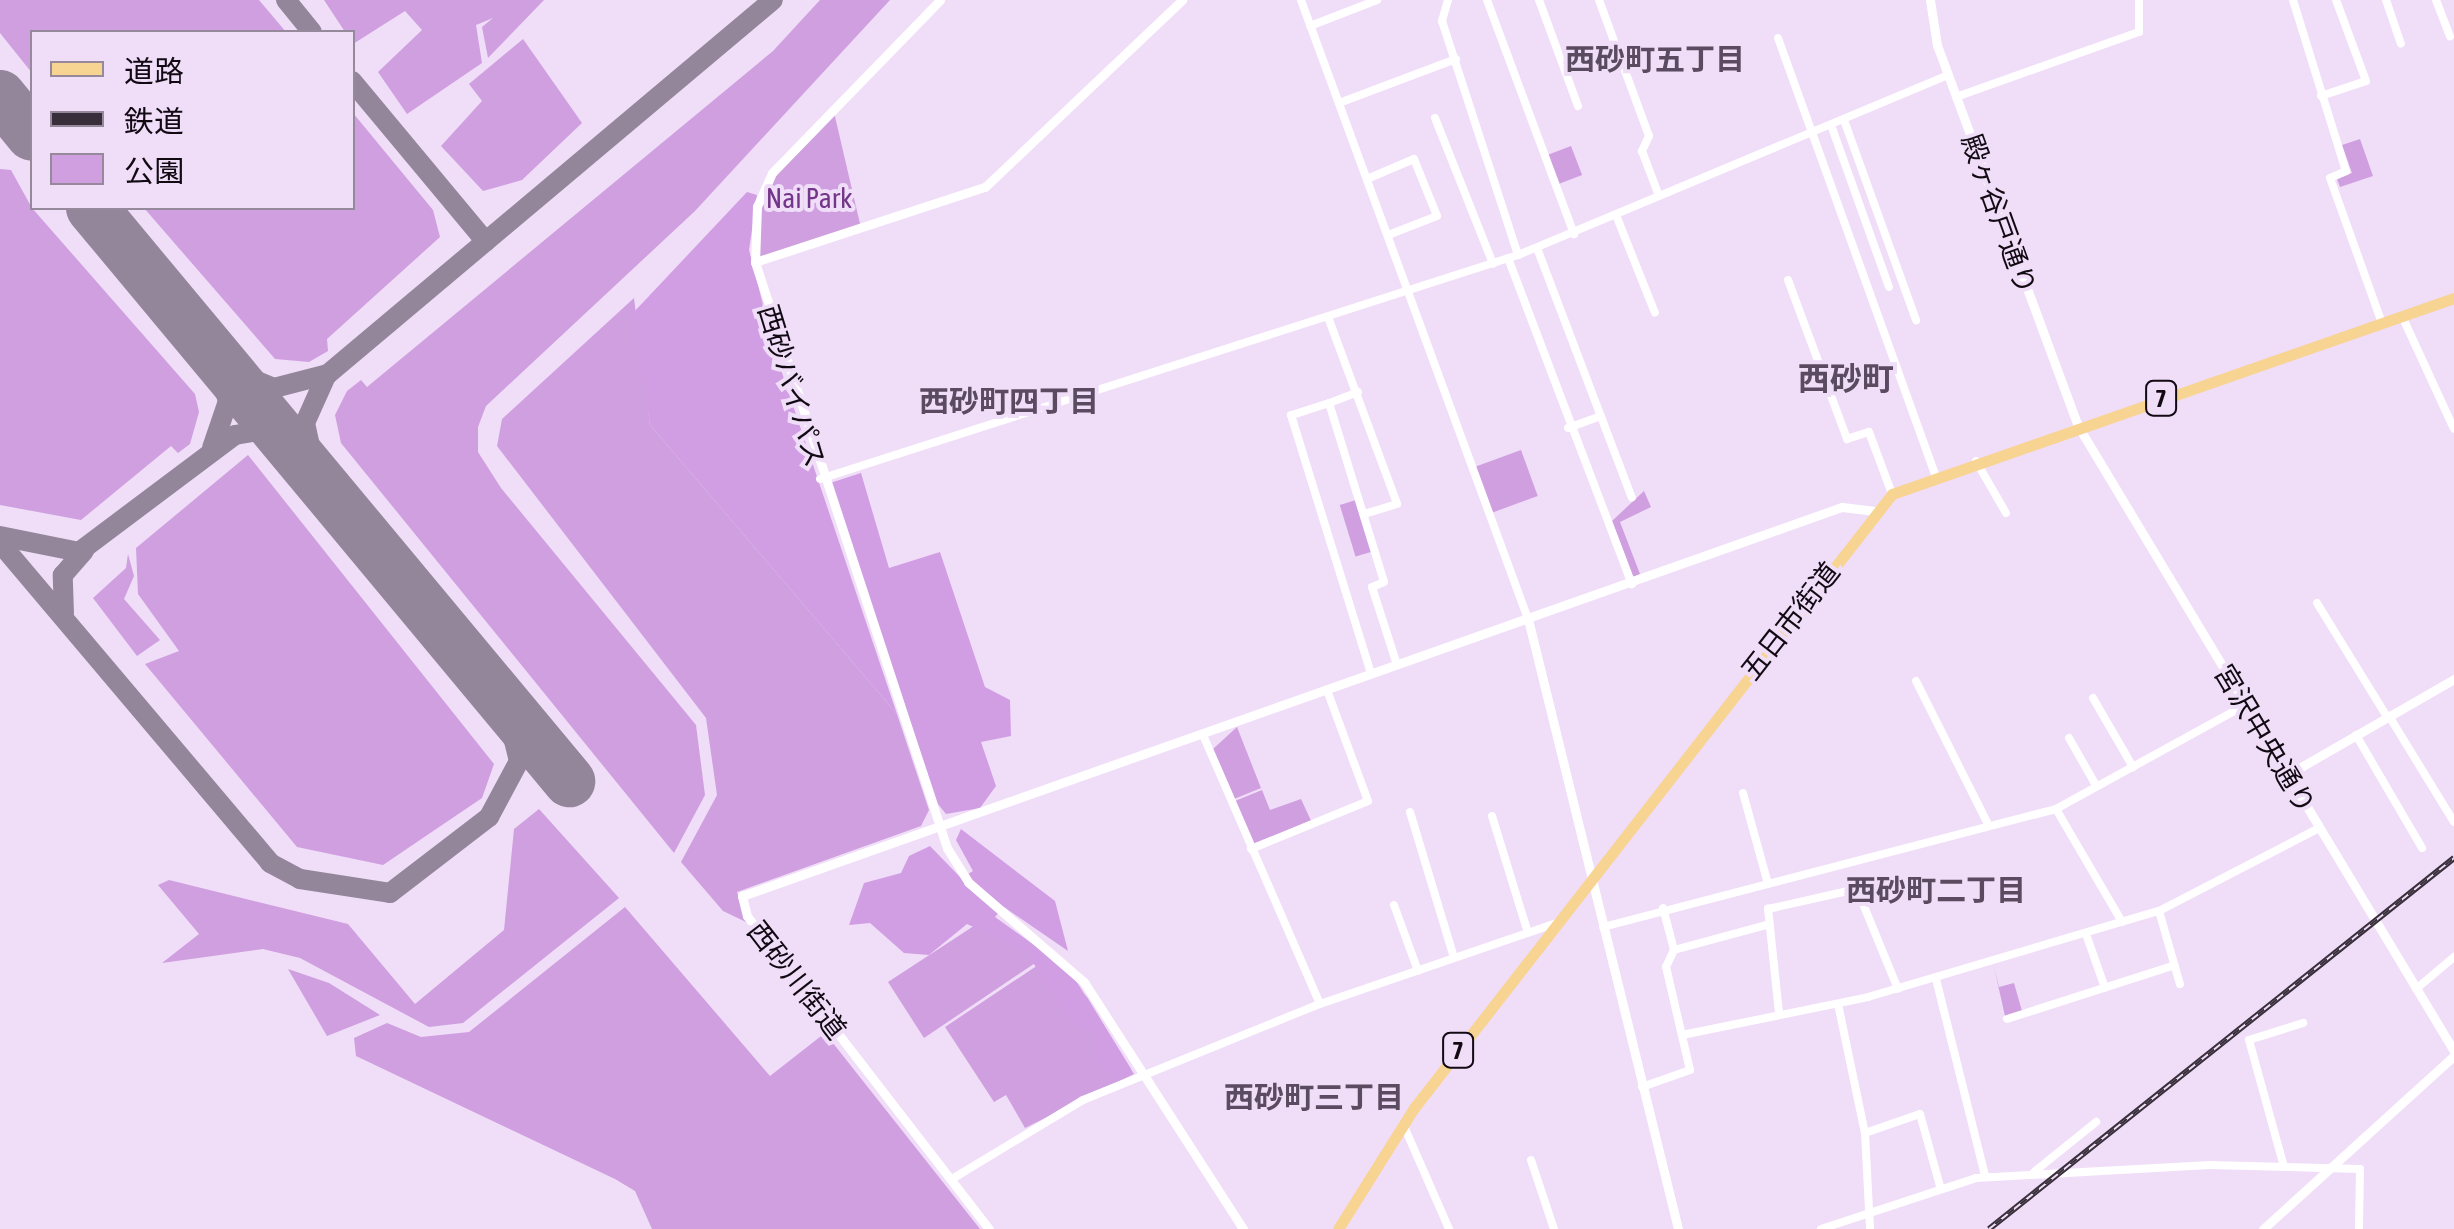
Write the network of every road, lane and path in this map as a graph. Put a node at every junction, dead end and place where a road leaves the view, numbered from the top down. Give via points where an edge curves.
1 (940, 0) edge
2 (1182, 0) edge
3 (1302, 0) edge
4 (1377, 0) edge
5 (1448, 0) edge
6 (1487, 0) edge
7 (1539, 0) edge
8 (1599, 0) edge
9 (1930, 0) edge
10 (2139, 0) edge
11 (2293, 0) edge
12 (2336, 0) edge
13 (2386, 0) edge
14 (2436, 0) edge
15 (1310, 26) junction
16 (2450, 36) dead end
17 (1778, 38) dead end
18 (2402, 44) dead end
19 (1456, 59) junction
20 (1948, 76) junction
21 (2321, 96) junction
22 (1956, 97) junction
23 (1339, 103) junction
24 (1578, 106) dead end
25 (1435, 118) dead end
26 (1844, 120) junction
27 (1831, 125) junction
28 (1811, 134) junction
29 (1367, 179) junction
30 (1659, 196) junction
31 (1616, 215) junction
32 (1574, 234) junction
33 (1388, 235) junction
34 (1537, 248) junction
35 (1892, 254) junction
36 (1518, 255) junction
37 (1508, 258) junction
38 (1879, 259) junction
39 (756, 262) junction
40 (1494, 264) junction
41 (1788, 280) dead end
42 (1889, 287) dead end
43 (1408, 294) junction
44 (2454, 298) edge
45 (1654, 312) dead end
46 (2402, 316) junction
47 (1328, 317) junction
48 (1916, 320) dead end
49 (2382, 322) junction
50 (1358, 392) junction
51 (1329, 403) junction
52 (1601, 416) junction
53 (2078, 426) junction
54 (1568, 428) junction
55 (2454, 430) edge
56 (1976, 461) junction
57 (1935, 475) junction
58 (820, 479) junction
59 (1892, 494) junction
60 (1632, 498) dead end
61 (1875, 511) junction
62 (2006, 513) dead end
63 (1364, 514) junction
64 (1618, 514) dead end
65 (1608, 518) junction
66 (1632, 584) junction
67 (2317, 602) dead end
68 (1528, 619) junction
69 (1397, 666) junction
70 (1371, 674) junction
71 (2454, 679) edge
72 (1916, 681) dead end
73 (1327, 690) junction
74 (2093, 698) dead end
75 (2244, 705) junction
76 (2388, 717) junction
77 (1202, 734) junction
78 (2356, 735) junction
79 (2068, 738) dead end
80 (2133, 767) junction
81 (2287, 775) junction
82 (2097, 787) junction
83 (1744, 793) dead end
84 (2056, 810) junction
85 (1410, 812) dead end
86 (1492, 816) dead end
87 (2449, 819) edge
88 (1987, 822) junction
89 (939, 825) junction
90 (2319, 828) junction
91 (1251, 848) junction
92 (2422, 848) dead end
93 (1591, 878) junction
94 (1767, 880) junction
95 (1394, 904) dead end
96 (1663, 908) junction
97 (2160, 911) junction
98 (2122, 922) junction
99 (1556, 923) junction
100 (1770, 924) junction
101 (1603, 927) junction
102 (1528, 933) junction
103 (2086, 934) junction
104 (1674, 950) junction
105 (2454, 957) edge
106 (1454, 958) junction
107 (2175, 965) junction
108 (1418, 970) junction
109 (1936, 980) junction
110 (2180, 984) dead end
111 (2105, 988) junction
112 (1898, 989) junction
113 (2416, 989) junction
114 (1320, 1004) junction
115 (1838, 1004) junction
116 (1779, 1014) junction
117 (2007, 1019) dead end
118 (2303, 1024) dead end
119 (1682, 1035) junction
120 (2454, 1053) edge
121 (1143, 1075) junction
122 (1642, 1087) junction
123 (2096, 1122) dead end
124 (1402, 1124) junction
125 (1864, 1133) junction
126 (1531, 1160) dead end
127 (2284, 1167) junction
128 (2329, 1169) junction
129 (2034, 1172) junction
130 (1985, 1176) junction
131 (952, 1179) junction
132 (1940, 1186) junction
133 (1870, 1212) junction
134 (989, 1229) edge
135 (1243, 1229) edge
136 (1338, 1229) edge
137 (1449, 1229) edge
138 (1554, 1229) edge
139 (1678, 1229) edge
140 (1821, 1229) edge
141 (1870, 1229) edge
142 (2263, 1229) edge
143 (2360, 1229) edge

1 - 39 street, 西砂バイパス via 772,173 757,206
2 - 39 street via 986,187
3 - 15 street
4 - 15 street
5 - 19 street via 1442,21
6 - 32 street
7 - 24 street
8 - 30 street via 1649,136 1642,151
9 - 20 street, 殿ヶ谷戸通り
10 - 22 street via 2139,32
11 - 21 street
12 - 21 street via 2366,81
13 - 18 street
14 - 16 street
15 - 23 street
17 - 28 street
19 - 23 street
19 - 36 street
20 - 22 street, 殿ヶ谷戸通り
20 - 26 street
21 - 49 street via 2346,171 2330,178
22 - 53 street, 殿ヶ谷戸通り
23 - 29 street
25 - 40 street
26 - 27 street
26 - 35 street
27 - 28 street
27 - 38 street
28 - 30 street
28 - 57 street
29 - 33 street
29 - 33 street via 1414,158 1437,216
30 - 31 street
31 - 32 street
31 - 45 street
32 - 34 street
33 - 43 street
34 - 36 street
34 - 52 street
35 - 38 street
35 - 48 street
36 - 37 street
37 - 40 street
37 - 54 street
38 - 42 street
39 - 58 street, 西砂バイパス
40 - 43 street
41 - 59 street via 1847,439 1869,432
43 - 47 street
43 - 68 street
44 - 46 main road, 五日市街道 / 7
46 - 49 main road, 五日市街道 / 7
46 - 55 street
47 - 50 street
47 - 58 street via 1092,385
49 - 53 main road, 五日市街道 / 7
50 - 51 street
50 - 63 street via 1397,504
51 - 63 street
51 - 70 street via 1291,415
52 - 54 street
52 - 60 street
53 - 56 main road, 五日市街道 / 7
53 - 75 street, 宮沢中央通り
54 - 65 street
56 - 57 main road, 五日市街道 / 7
56 - 62 street
57 - 59 main road, 五日市街道 / 7
58 - 89 street, 西砂バイパス
59 - 61 main road, 五日市街道 / 7
61 - 66 street via 1852,503
61 - 93 main road, 五日市街道 / 7
63 - 69 street via 1384,582 1372,587
64 - 65 street
65 - 66 street
66 - 68 street
67 - 76 street
68 - 69 street
68 - 93 street
69 - 70 street
70 - 73 street
71 - 76 street
72 - 88 street
73 - 77 street
73 - 91 street via 1368,801
74 - 80 street
75 - 80 street
75 - 81 street, 宮沢中央通り
76 - 78 street
76 - 87 street
77 - 89 street
77 - 91 street
78 - 81 street
78 - 92 street
79 - 82 street
80 - 82 street
81 - 90 street, 宮沢中央通り
82 - 84 street
83 - 94 street
84 - 88 street
84 - 98 street
85 - 106 street
86 - 102 street
88 - 94 street
89 - 121 street, 西砂バイパス via 968,882 1084,982
89 - 131 street, 西砂川街道 via 740,902
90 - 97 street
90 - 113 street, 宮沢中央通り
91 - 114 street
93 - 99 main road, 五日市街道 / 7
93 - 101 street
94 - 96 street
95 - 108 street
96 - 101 street
96 - 104 street
97 - 98 street
97 - 107 street
98 - 103 street
99 - 102 street
99 - 124 main road, 五日市街道 / 7
100 - 104 street
100 - 112 street via 1768,909 1864,890
100 - 116 street
101 - 122 street
102 - 106 street
103 - 109 street
103 - 111 street
104 - 119 street via 1666,967
105 - 113 street
106 - 108 street
107 - 110 street
107 - 111 street
108 - 114 street
109 - 112 street
109 - 130 street
111 - 117 street
112 - 115 street
113 - 120 street, 宮沢中央通り
114 - 121 street
115 - 116 street
115 - 125 street
116 - 119 street
118 - 127 street via 2249,1040
119 - 122 street via 1690,1070
120 - 128 street
121 - 131 street
121 - 135 street, 西砂バイパス
122 - 139 street
123 - 129 street
124 - 136 main road, 五日市街道 / 7
124 - 137 street
125 - 132 street via 1920,1114
125 - 133 street
126 - 138 street
127 - 128 street
127 - 129 street
128 - 142 street
128 - 143 street via 2360,1169
129 - 130 street
130 - 132 street
131 - 134 street, 西砂川街道
132 - 133 street
133 - 140 street
133 - 141 street

